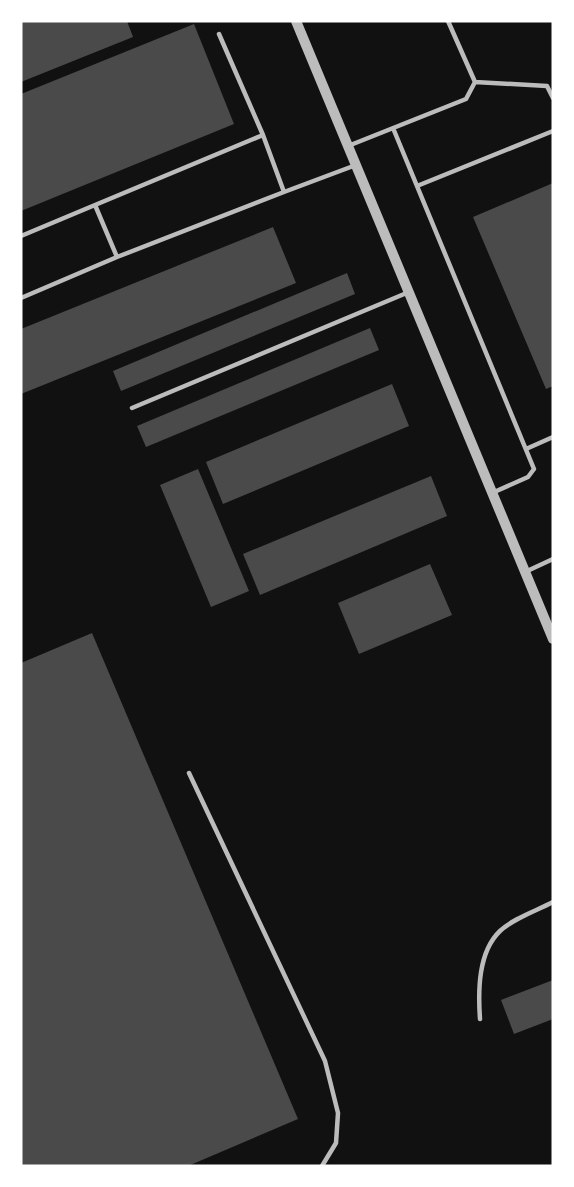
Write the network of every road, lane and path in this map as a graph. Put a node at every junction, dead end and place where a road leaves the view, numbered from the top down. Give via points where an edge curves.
1 (296, 21) edge
2 (448, 21) edge
3 (219, 34) dead end
4 (475, 82) junction
5 (553, 98) edge
6 (393, 128) junction
7 (553, 131) edge
8 (263, 135) junction
9 (348, 146) junction
10 (356, 165) junction
11 (417, 186) junction
12 (284, 192) junction
13 (95, 205) junction
14 (21, 236) edge
15 (117, 257) junction
16 (409, 292) junction
17 (21, 298) edge
18 (132, 408) dead end
19 (553, 437) edge
20 (526, 449) junction
21 (492, 493) junction
22 (553, 560) edge
23 (525, 572) junction
24 (553, 639) edge
25 (189, 773) dead end
26 (553, 902) edge
27 (480, 1019) dead end
28 (322, 1166) edge

1 - 9 street
2 - 4 lane
3 - 8 lane
4 - 5 lane via 547,86
4 - 6 lane via 466,99
6 - 9 lane
6 - 11 lane
7 - 11 lane
8 - 12 lane
8 - 13 lane
9 - 10 street
10 - 12 lane
10 - 16 street
11 - 20 lane
12 - 15 lane
13 - 14 lane
13 - 15 lane
15 - 17 lane
16 - 18 lane
16 - 21 street
19 - 20 lane
20 - 21 lane via 534,469 528,477
21 - 23 street
22 - 23 lane
23 - 24 street
25 - 28 lane via 325,1060 338,1113 336,1143
26 - 27 lane via 509,924 493,939 485,955

